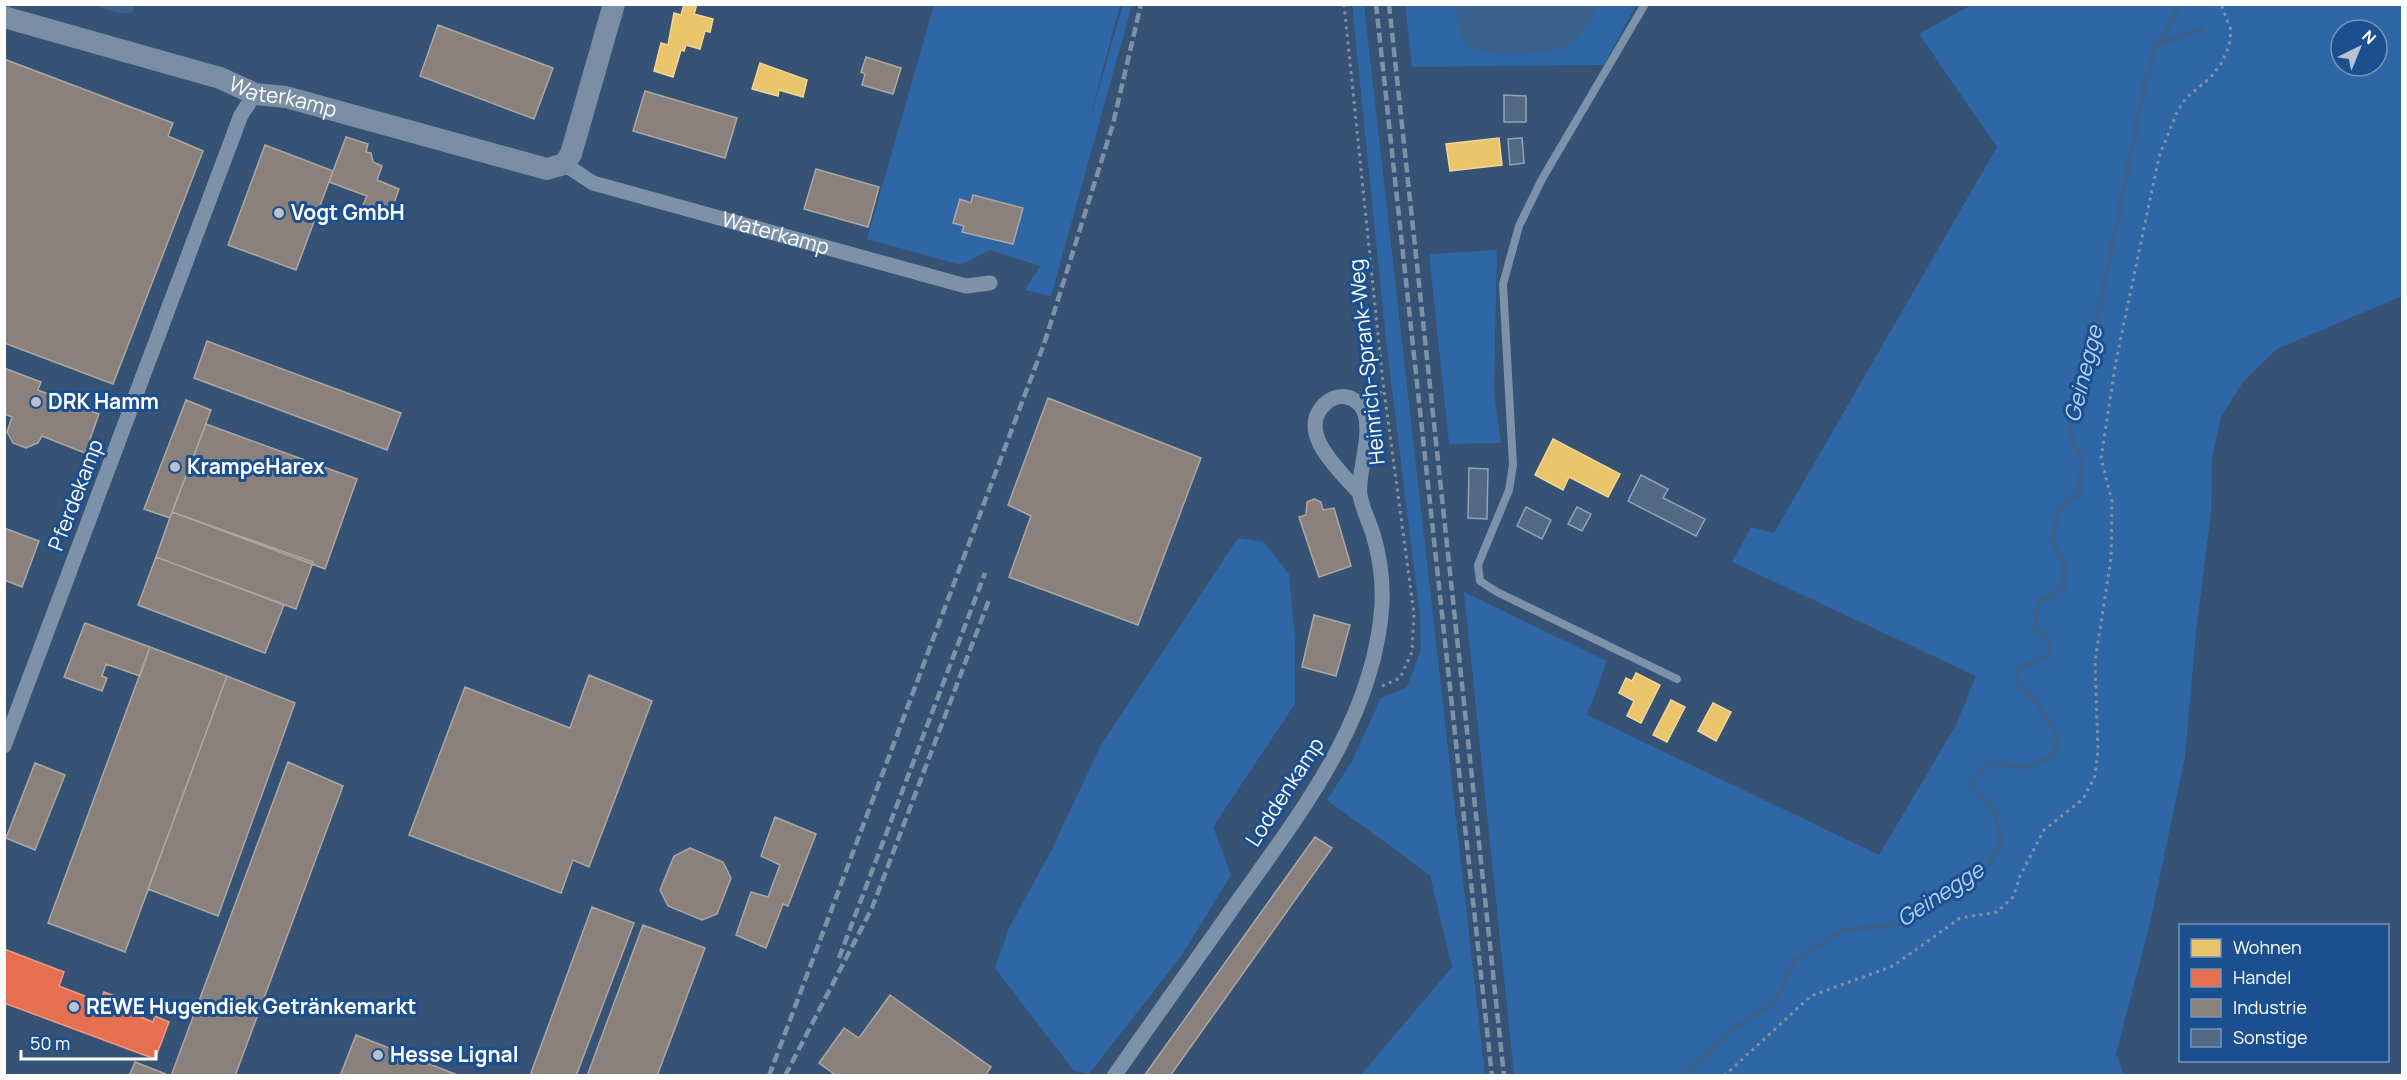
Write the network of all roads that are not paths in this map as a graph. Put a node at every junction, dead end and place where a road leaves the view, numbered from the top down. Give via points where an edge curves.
1 (614, 4) edge
2 (1645, 4) edge
3 (4, 17) edge
4 (255, 94) junction
5 (564, 164) junction
6 (990, 283) dead end
7 (1360, 494) junction
8 (1677, 679) dead end
9 (4, 746) edge
10 (1114, 1076) edge

1 - 5 street via 576,143
2 - 8 lane via 1542,179 1519,226 1503,284 1513,465 1509,490 1478,566 1480,581 1497,592
3 - 4 street, Waterkamp via 220,78
4 - 5 street, Waterkamp via 286,97 527,165 547,169
4 - 9 street, Pferdekamp via 241,115
5 - 6 street, Waterkamp via 593,183 966,286
7 - 7 street, Loddenkamp via 1315,434 1318,412 1334,398 1346,396 1356,401 1365,415
7 - 10 street, Loddenkamp via 1381,567 1382,605 1367,687 1352,725 1306,803

